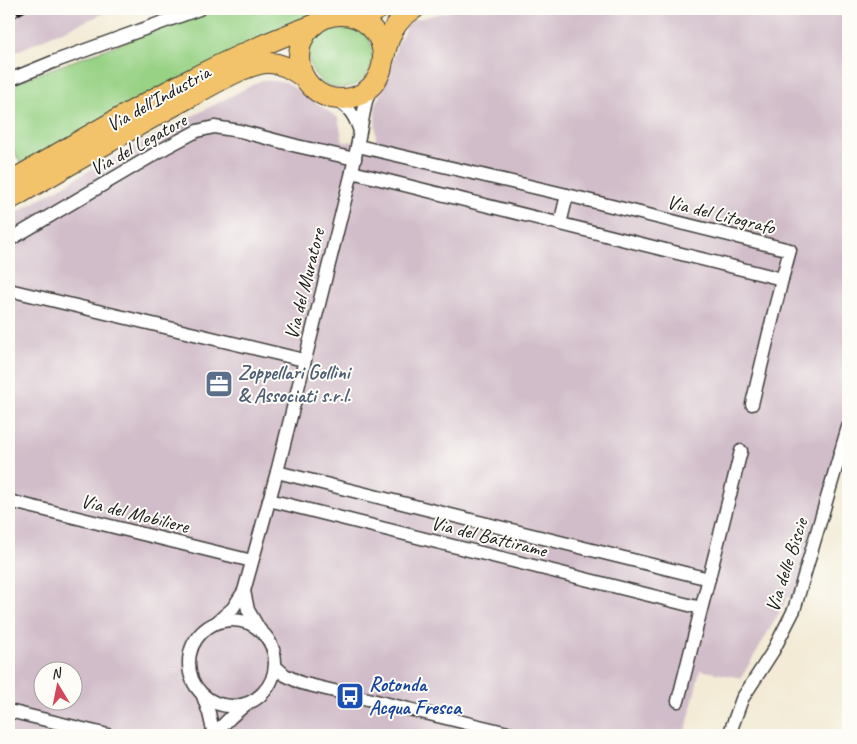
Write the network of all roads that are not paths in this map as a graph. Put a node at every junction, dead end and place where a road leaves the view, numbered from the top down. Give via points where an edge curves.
1 (199, 9) edge
2 (379, 9) edge
3 (414, 9) edge
4 (357, 18) junction
5 (314, 25) junction
6 (382, 64) junction
7 (304, 78) junction
8 (9, 80) edge
9 (373, 84) junction
10 (333, 98) junction
11 (360, 131) junction
12 (358, 146) junction
13 (354, 166) junction
14 (9, 182) edge
15 (567, 195) junction
16 (9, 200) edge
17 (560, 224) junction
18 (9, 240) edge
19 (782, 279) junction
20 (9, 290) edge
21 (304, 360) junction
22 (752, 404) dead end
23 (848, 427) edge
24 (741, 451) dead end
25 (277, 472) junction
26 (269, 500) junction
27 (9, 501) edge
28 (252, 561) junction
29 (708, 579) junction
30 (244, 591) junction
31 (701, 608) junction
32 (216, 623) junction
33 (259, 629) junction
34 (276, 667) junction
35 (301, 683) junction
36 (268, 688) junction
37 (203, 696) junction
38 (678, 701) dead end
39 (246, 705) junction
40 (9, 711) edge
41 (214, 734) edge
42 (108, 735) edge
43 (516, 735) edge
44 (729, 735) edge

1 - 8 street
2 - 4 main road
3 - 6 main road via 401,18 391,32
4 - 5 main road via 334,16
4 - 6 main road via 375,32 380,42
5 - 7 main road via 301,44 299,61
5 - 14 main road, Via dell'Industria via 251,49 185,82
6 - 9 main road
7 - 10 main road via 317,91
7 - 16 main road, Via dell'Industria via 291,68 276,64 251,66 148,120
9 - 10 main road via 355,96
9 - 11 street, Via del Muratore
10 - 11 street via 347,107
11 - 12 street, Via del Muratore
12 - 13 street, Via del Muratore
12 - 15 street, Via del Litografo
13 - 17 street
13 - 18 street, Via del Legatore via 240,131 214,127 197,131 157,152
13 - 21 street, Via del Muratore
15 - 17 street
15 - 19 street, Via del Litografo via 790,250
17 - 19 street
19 - 22 street
20 - 21 street
21 - 25 street, Via del Muratore
23 - 44 street, Via delle Biscie via 794,610 773,651 742,699
24 - 29 street
25 - 26 street, Via del Muratore
25 - 29 street, Via del Battirame
26 - 28 street, Via del Muratore
26 - 31 street, Via del Battirame
27 - 28 street, Via del Mobiliere
28 - 30 street, Via del Muratore
29 - 31 street
30 - 32 street, Via del Muratore via 234,608
30 - 33 street via 248,610
31 - 38 street
32 - 33 street via 231,620
32 - 37 street via 194,642 189,656 189,670
33 - 34 street via 269,640
34 - 35 street
34 - 36 street
35 - 36 street
35 - 43 street
36 - 39 street
37 - 39 street via 223,706
37 - 41 street
39 - 41 street
40 - 42 street

